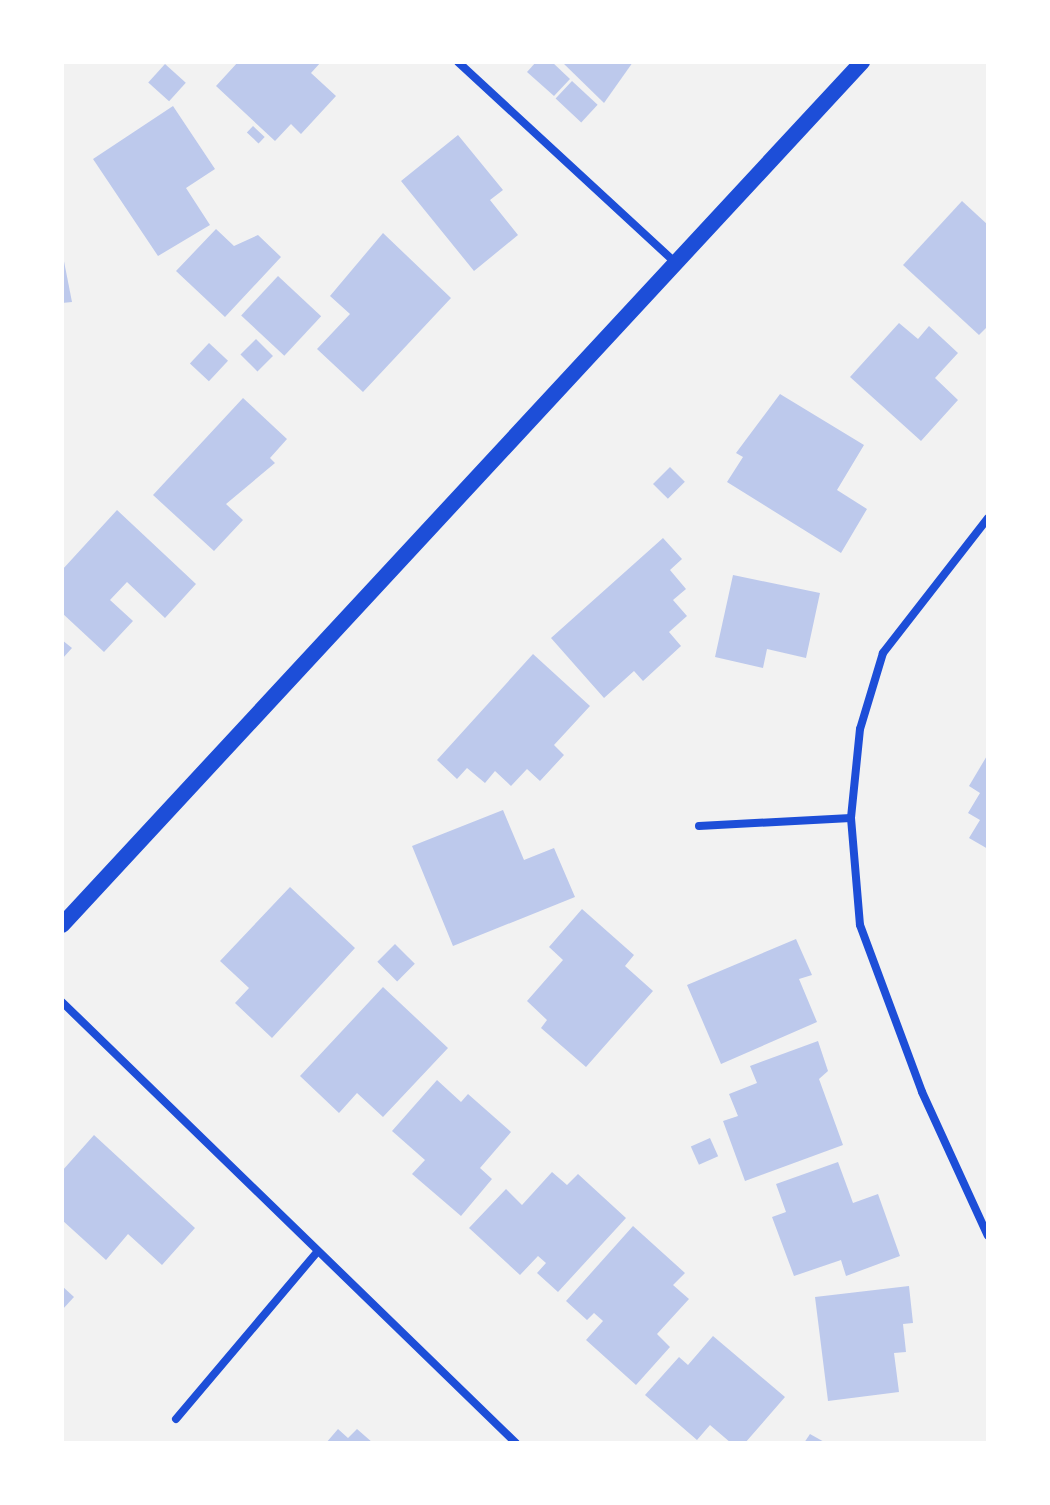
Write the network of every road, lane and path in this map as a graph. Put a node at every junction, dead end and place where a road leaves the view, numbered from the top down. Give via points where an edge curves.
1 (458, 62) edge
2 (853, 65) edge
3 (677, 265) junction
4 (988, 518) edge
5 (851, 818) junction
6 (699, 826) dead end
7 (62, 925) edge
8 (62, 1002) edge
9 (988, 1236) edge
10 (317, 1252) junction
11 (176, 1419) dead end
12 (516, 1443) edge

1 - 3 street
2 - 3 main road
3 - 7 main road
4 - 5 street via 883,653 860,729
5 - 6 street
5 - 9 street via 860,925 922,1092
8 - 10 street
10 - 11 street
10 - 12 street

